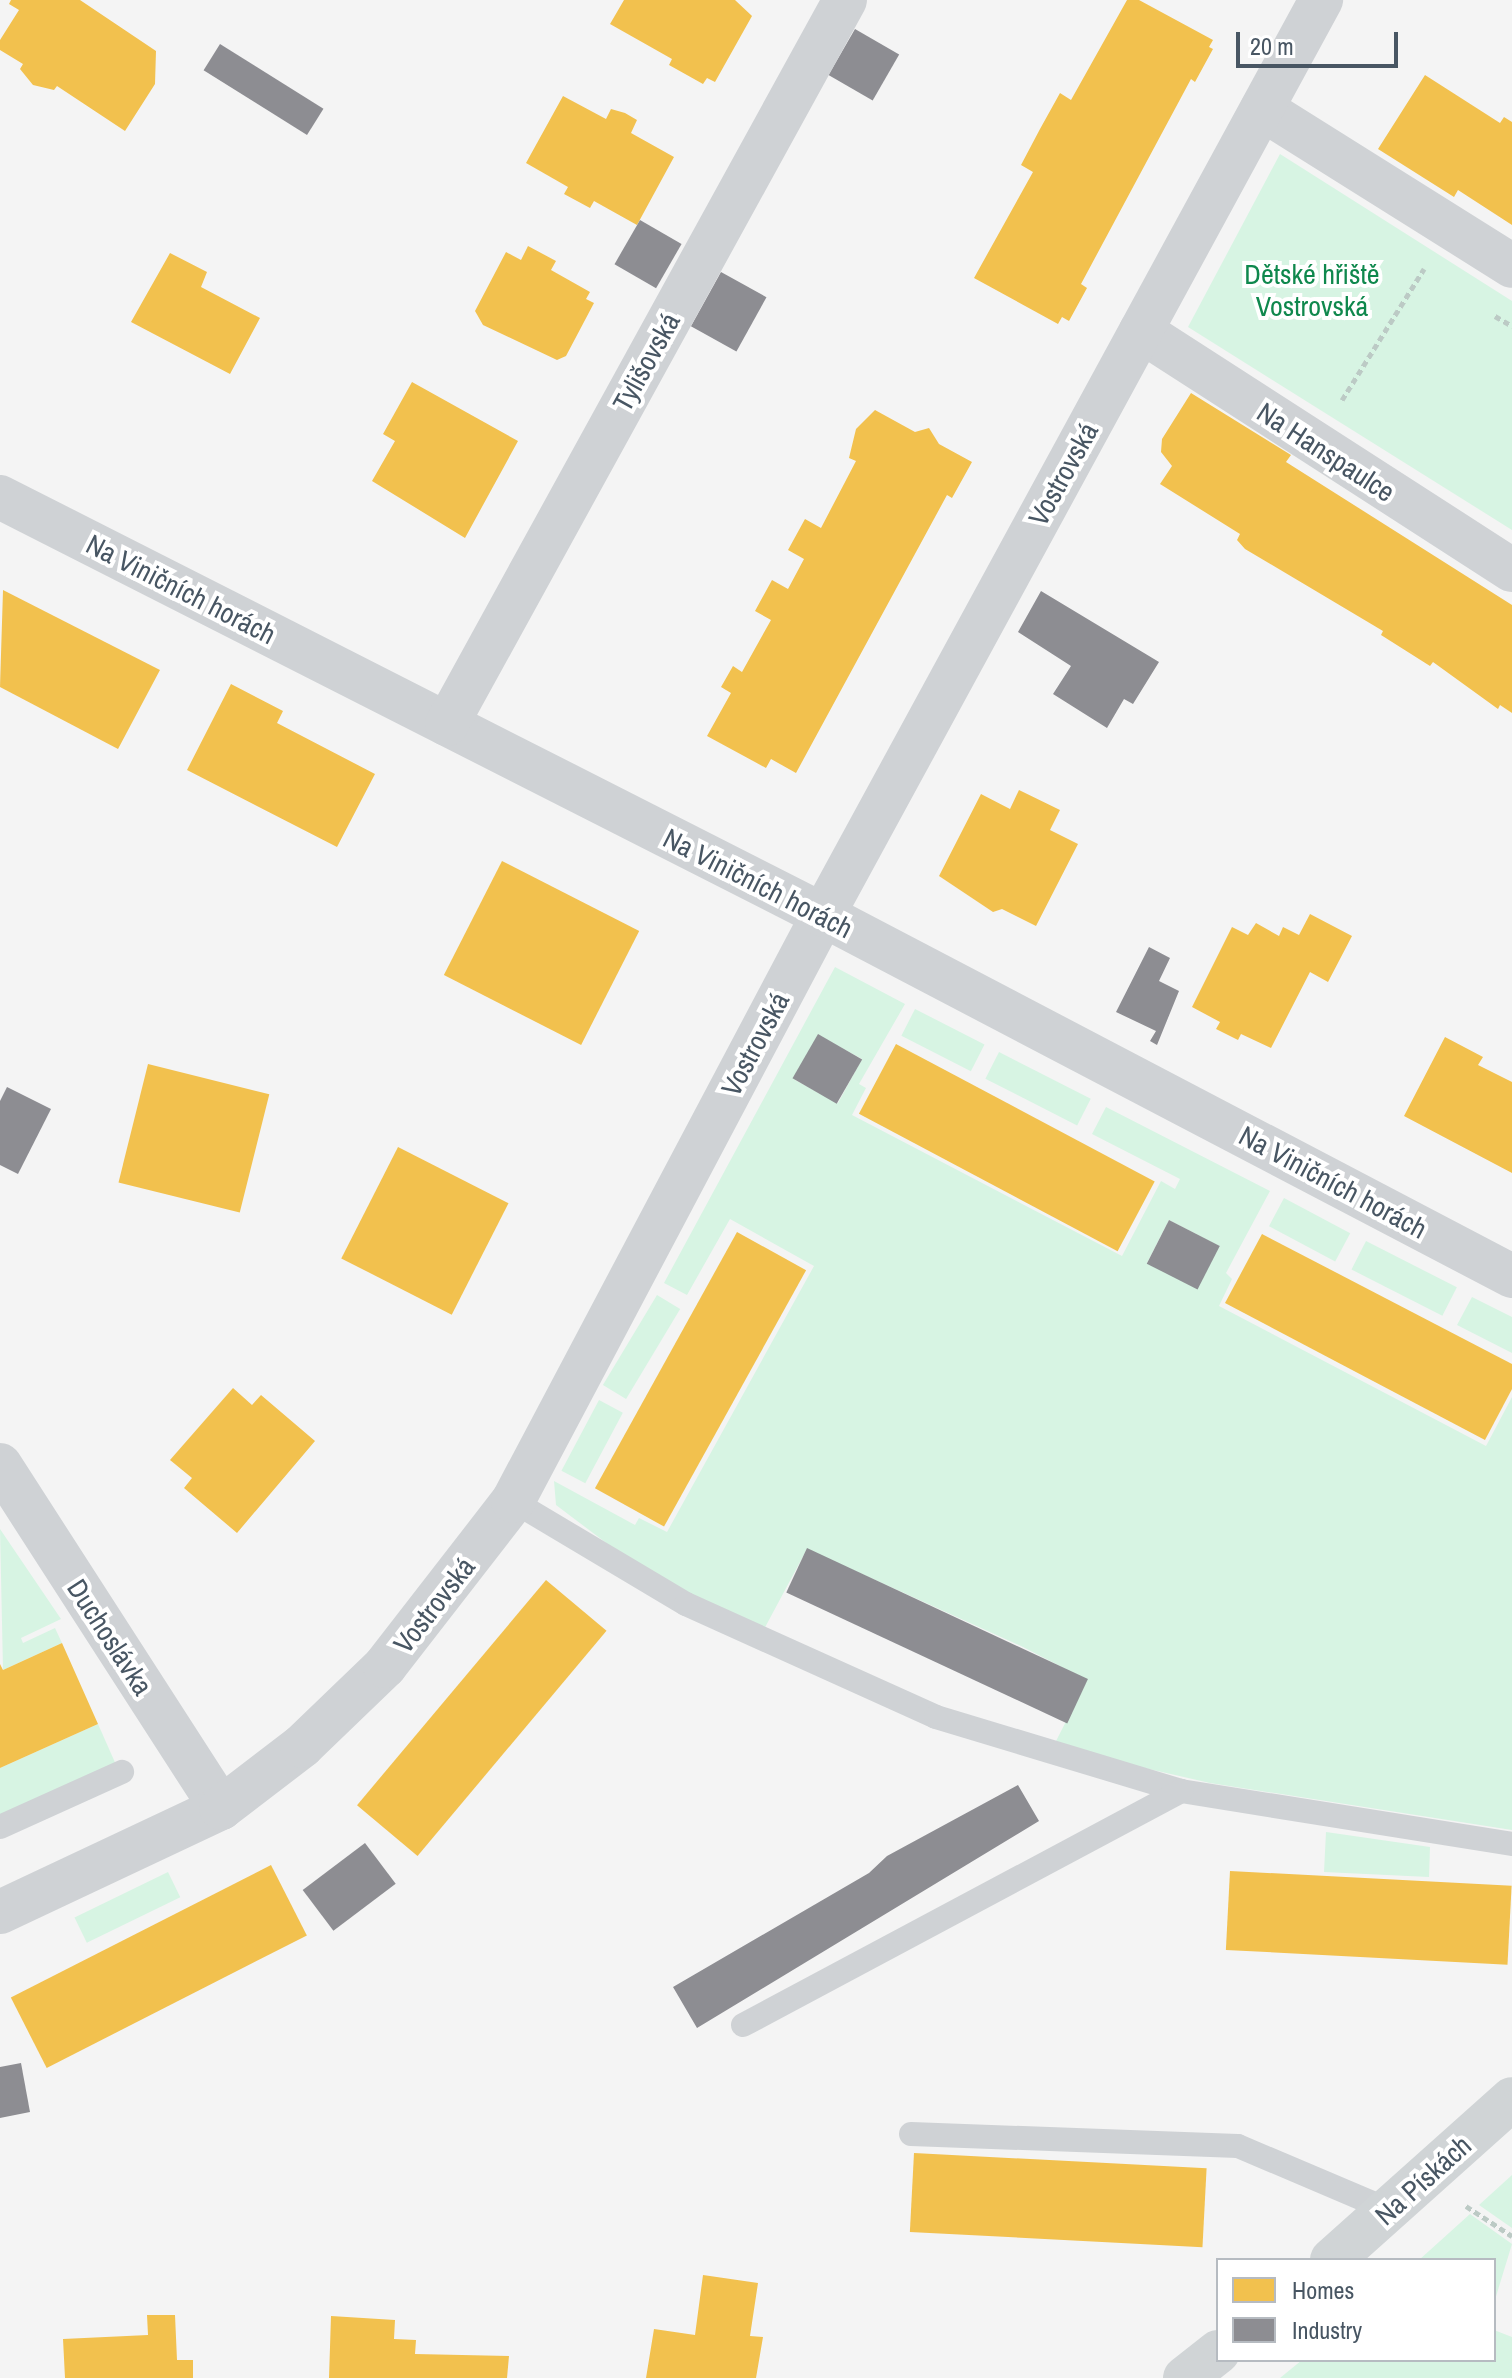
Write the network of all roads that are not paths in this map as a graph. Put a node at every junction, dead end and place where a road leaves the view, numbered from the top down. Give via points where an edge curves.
1 (845, 0) edge
2 (1321, 0) edge
3 (1262, 109) junction
4 (1512, 266) edge
5 (1141, 331) junction
6 (0, 497) edge
7 (1512, 570) edge
8 (447, 724) junction
9 (823, 915) junction
10 (1512, 1276) edge
11 (0, 1465) edge
12 (513, 1501) junction
13 (122, 1772) dead end
14 (1181, 1791) junction
15 (221, 1808) junction
16 (0, 1827) edge
17 (1512, 1844) edge
18 (0, 1912) edge
19 (743, 2025) dead end
20 (1512, 2099) edge
21 (911, 2134) dead end
22 (1391, 2211) junction
23 (1334, 2258) edge
24 (1216, 2354) edge
25 (1185, 2378) edge

1 - 8 street, Tylišovská
2 - 3 street, Vostrovská
3 - 4 street
3 - 5 street, Vostrovská
5 - 7 street, Na Hanspaulce
5 - 9 street, Vostrovská
6 - 8 street, Na Viničních horách
8 - 9 street, Na Viničních horách
9 - 10 street, Na Viničních horách
9 - 12 street, Vostrovská
11 - 15 street, Duchoslávka
12 - 14 lane via 686,1604 936,1717
12 - 15 street, Vostrovská via 385,1666 302,1746
13 - 16 lane
14 - 17 lane
14 - 19 lane
15 - 18 street, Vostrovská
20 - 22 street, Na Pískách
21 - 22 lane via 1238,2146
22 - 23 street, Na Pískách
24 - 25 street

